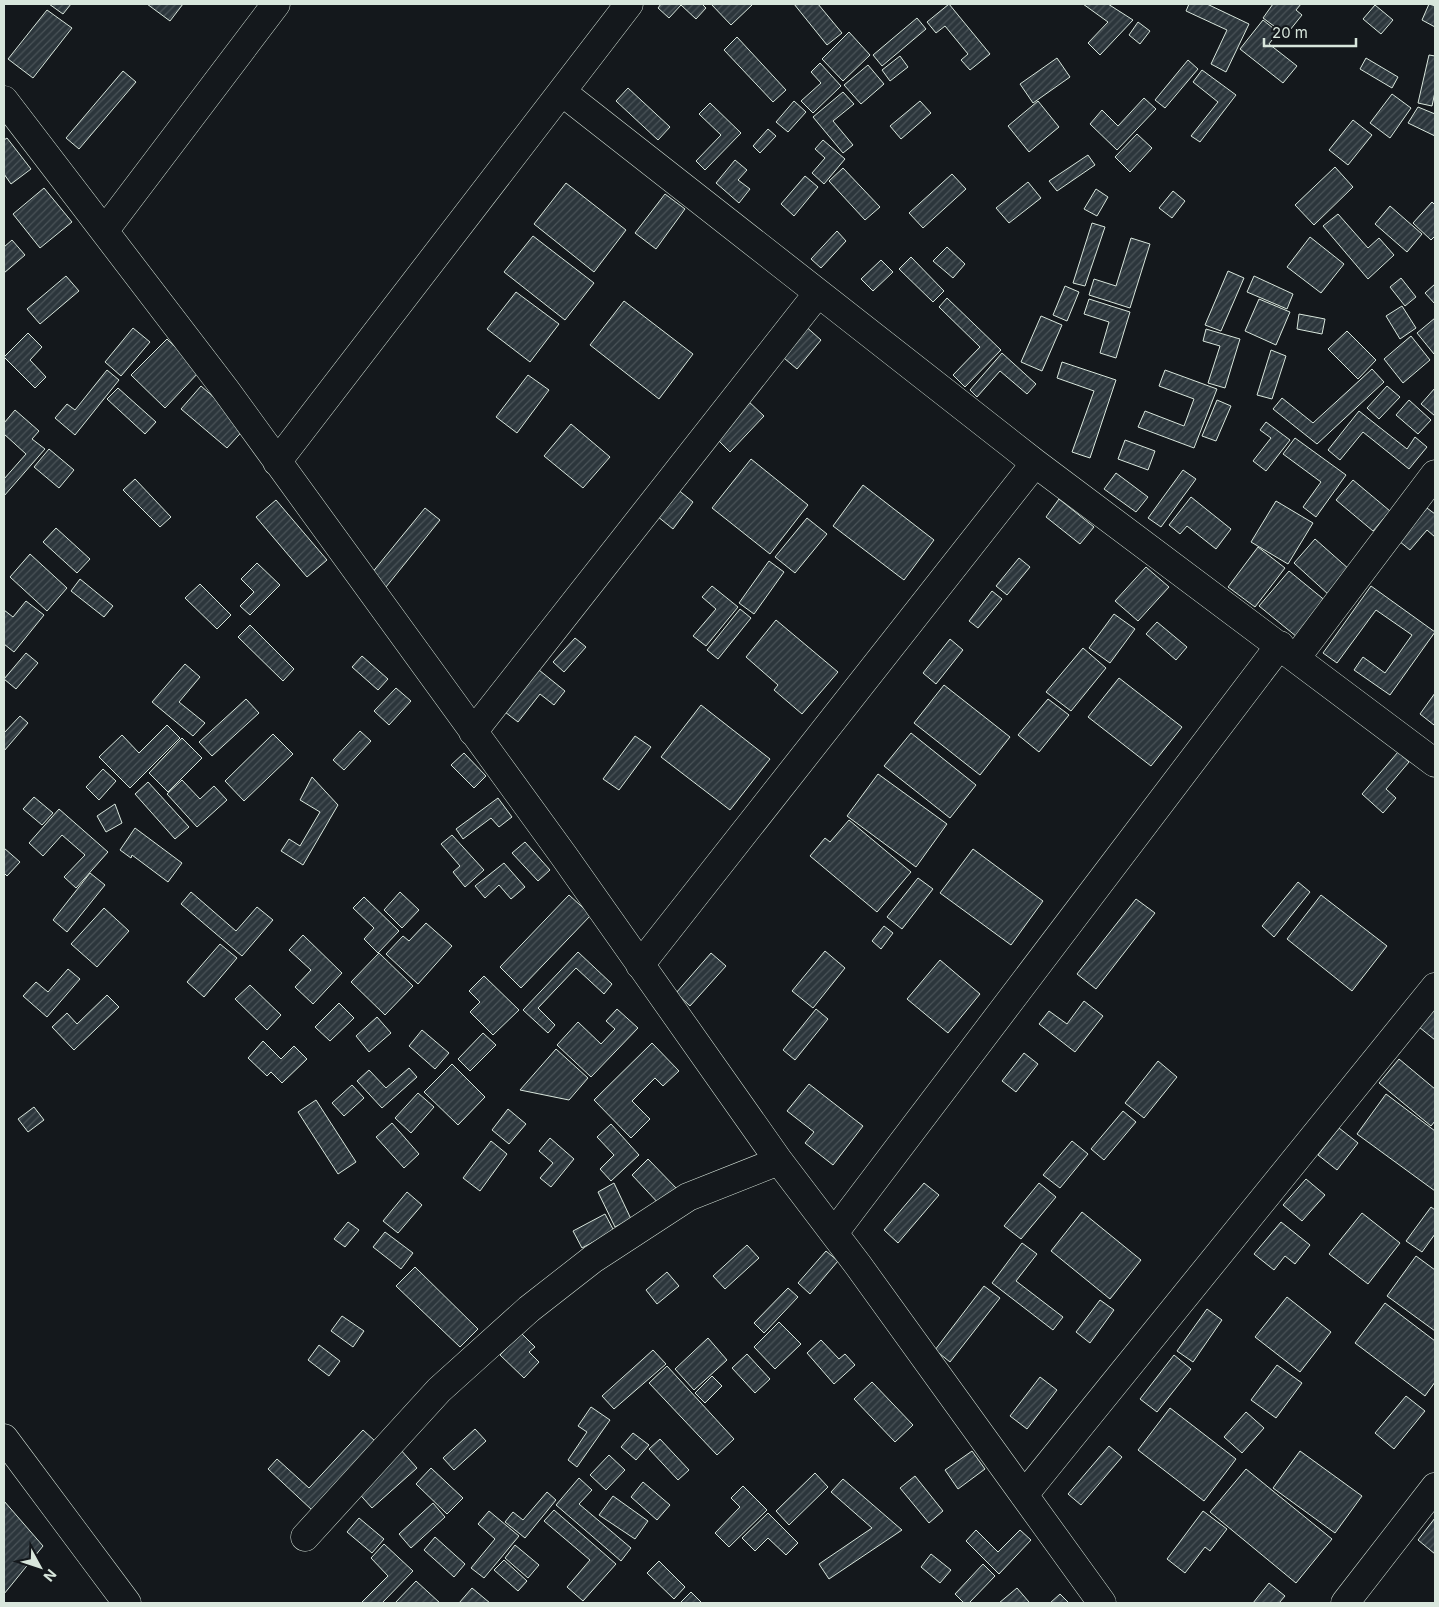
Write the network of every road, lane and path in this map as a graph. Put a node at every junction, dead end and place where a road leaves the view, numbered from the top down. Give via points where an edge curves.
1 (276, 4) edge
2 (630, 4) edge
3 (562, 92) junction
4 (4, 100) edge
5 (105, 230) junction
6 (818, 293) junction
7 (277, 462) junction
8 (1035, 463) junction
9 (1435, 474) edge
10 (1288, 652) junction
11 (473, 732) junction
12 (1435, 763) edge
13 (640, 965) junction
14 (1435, 987) edge
15 (779, 1161) junction
16 (834, 1233) junction
17 (4, 1438) edge
18 (1435, 1487) edge
19 (1024, 1495) junction
20 (305, 1537) dead end
21 (127, 1603) edge
22 (1102, 1603) edge
23 (1345, 1603) edge

1 - 5 street
2 - 3 street
3 - 6 street
3 - 7 street
4 - 5 street
5 - 7 street
6 - 8 street
6 - 11 street
7 - 11 street
8 - 10 street
8 - 13 street
9 - 10 street
10 - 12 street
10 - 16 street
11 - 13 street
13 - 15 street
14 - 19 street
15 - 16 street
15 - 20 street via 688,1198 593,1259 529,1309 439,1390
16 - 19 street
17 - 21 street
18 - 23 street
19 - 22 street

